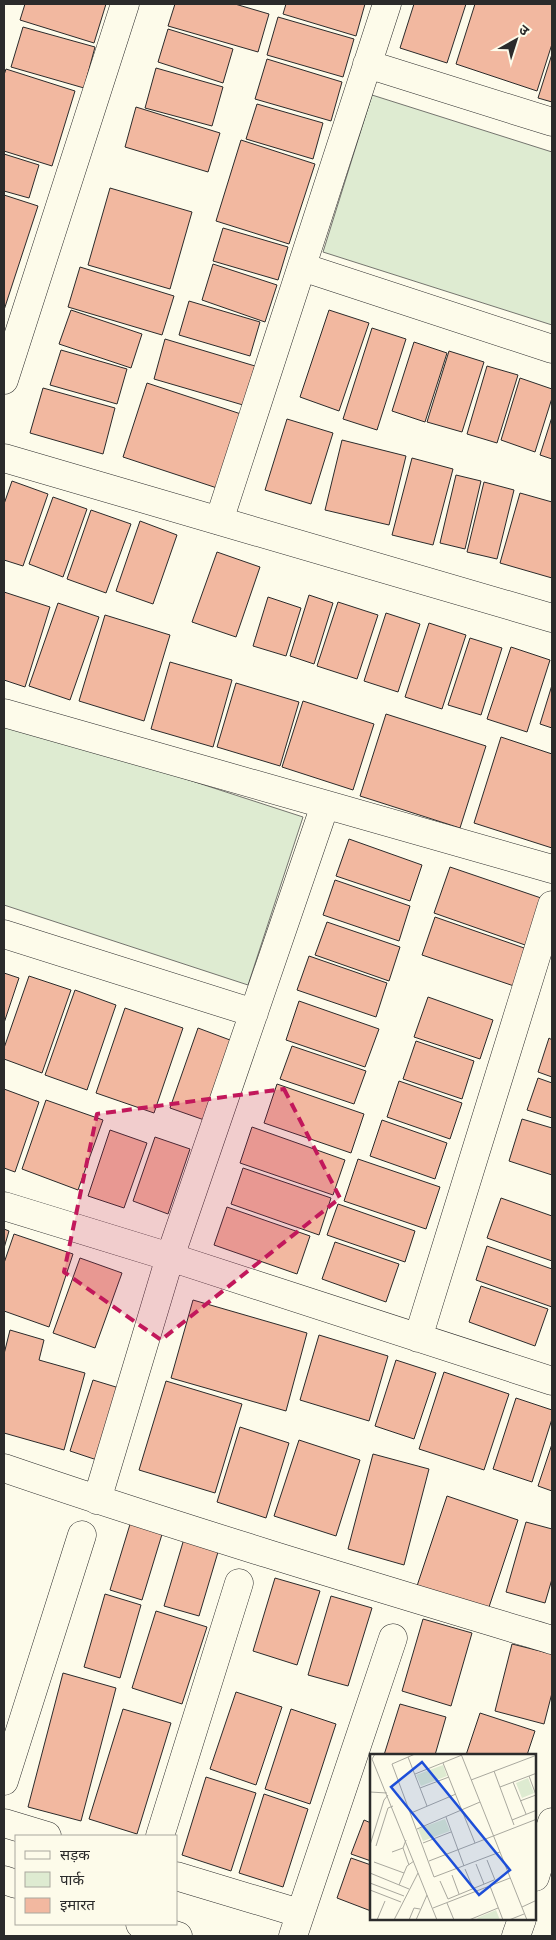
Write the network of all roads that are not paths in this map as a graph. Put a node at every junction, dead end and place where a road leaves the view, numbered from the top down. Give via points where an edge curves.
1 (125, 4) edge
2 (387, 4) edge
3 (367, 64) junction
4 (552, 122) edge
5 (302, 267) junction
6 (552, 349) edge
7 (4, 380) edge
8 (4, 458) edge
9 (219, 521) junction
10 (552, 618) edge
11 (4, 713) edge
12 (325, 805) junction
13 (552, 869) edge
14 (552, 905) edge
15 (4, 934) edge
16 (254, 1013) junction
17 (4, 1206) edge
18 (170, 1257) junction
19 (418, 1338) junction
20 (552, 1381) edge
21 (4, 1468) edge
22 (96, 1500) junction
23 (82, 1535) dead end
24 (239, 1582) dead end
25 (393, 1638) dead end
26 (552, 1640) edge
27 (4, 1781) edge
28 (552, 1822) edge
29 (4, 1823) edge
30 (44, 1835) edge
31 (160, 1835) edge
32 (536, 1874) edge
33 (178, 1877) edge
34 (522, 1920) edge
35 (143, 1925) edge
36 (296, 1925) edge
37 (178, 1936) edge
38 (516, 1936) edge

1 - 7 street
2 - 3 street
3 - 4 street
3 - 5 street
5 - 6 street
5 - 9 street
8 - 9 street
9 - 10 street
11 - 12 street
12 - 13 street
12 - 16 street
14 - 19 street
15 - 16 street
16 - 18 street
17 - 18 street
18 - 19 street
18 - 22 street
19 - 20 street
21 - 22 street
22 - 26 street
23 - 27 street
24 - 31 street
25 - 36 street
28 - 32 street
29 - 30 street
33 - 36 street
34 - 38 street
35 - 37 street

